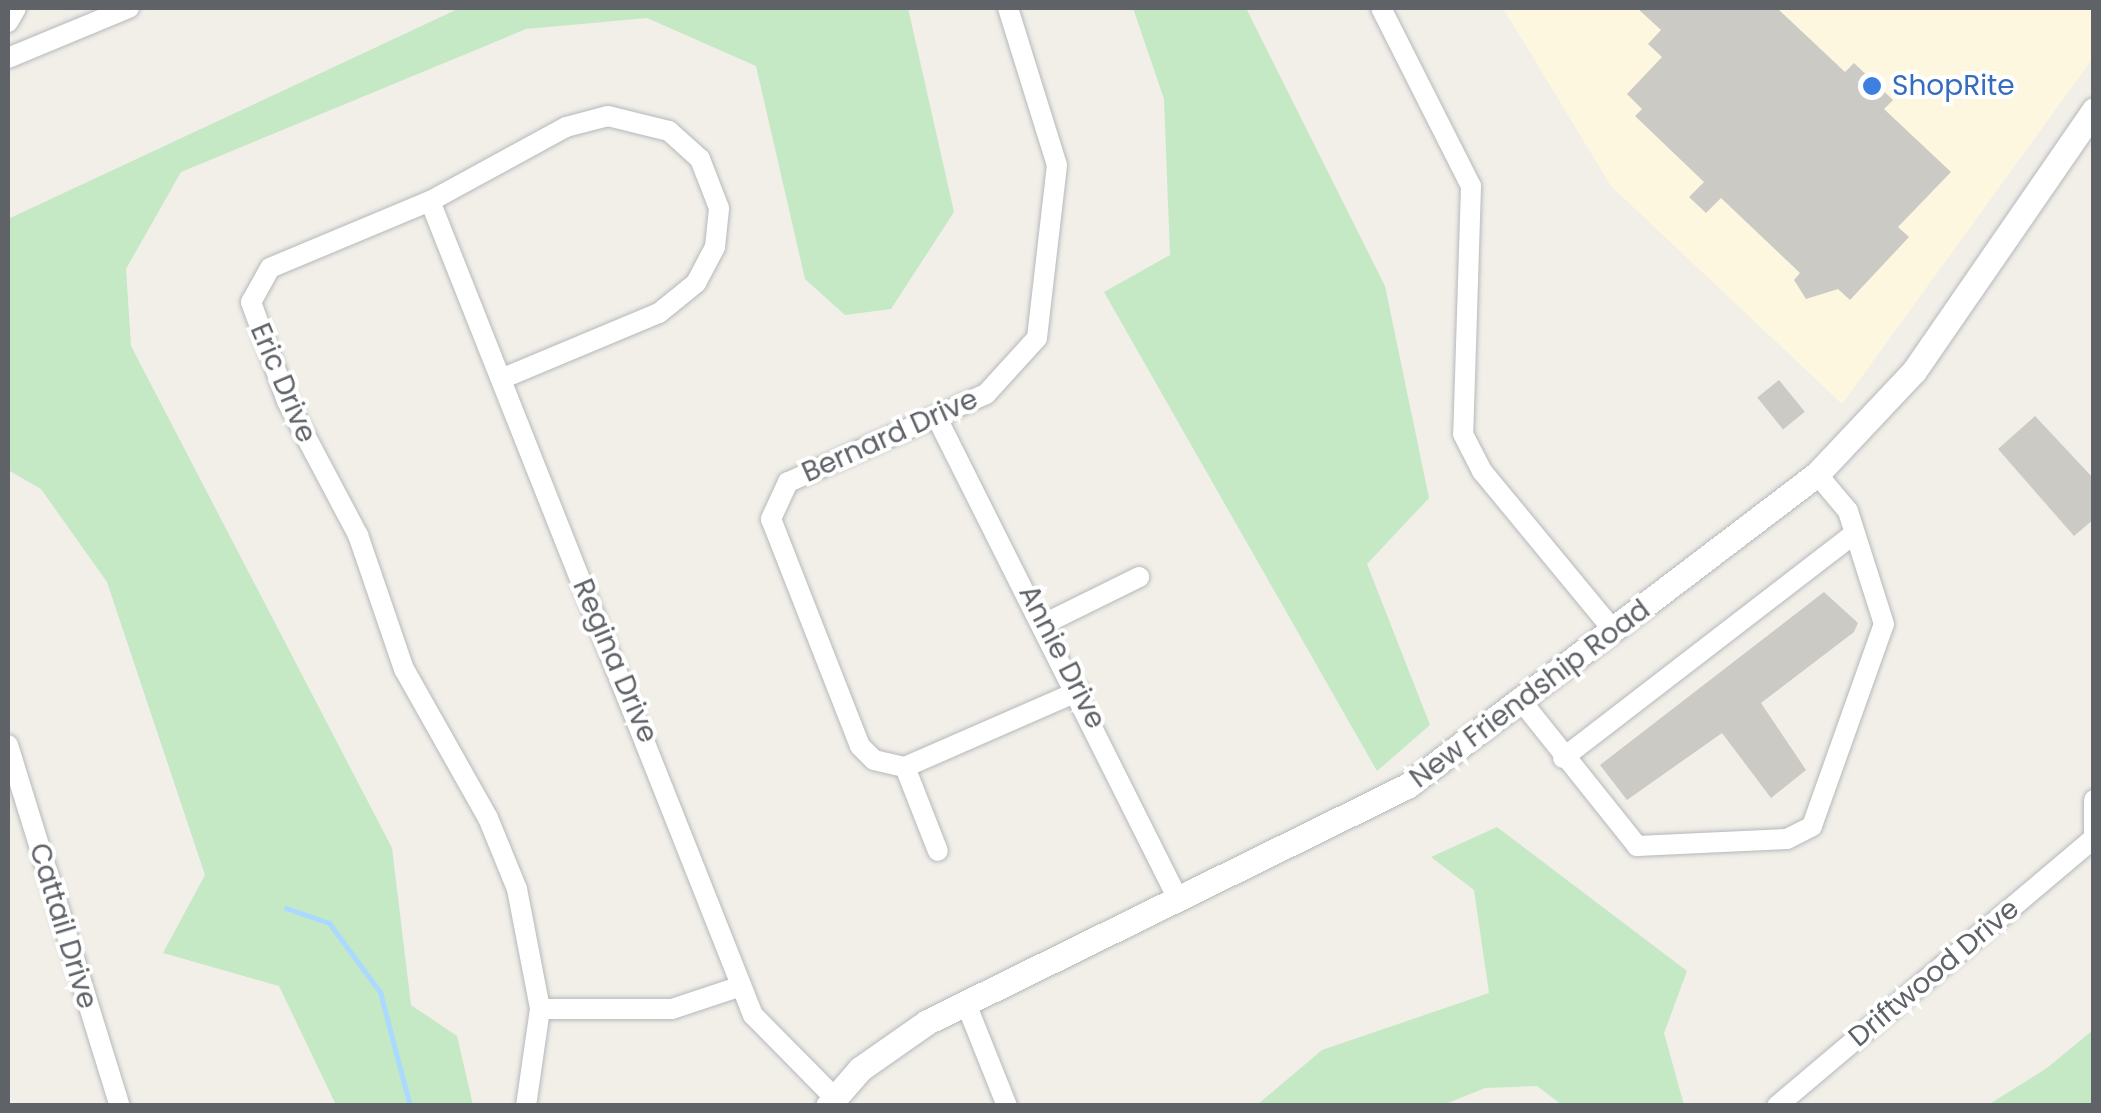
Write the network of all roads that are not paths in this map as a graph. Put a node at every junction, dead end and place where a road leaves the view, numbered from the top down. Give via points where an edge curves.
1 (16, 8) edge
2 (129, 8) edge
3 (1008, 8) edge
4 (1381, 8) edge
5 (8, 22) edge
6 (8, 58) edge
7 (2094, 110) edge
8 (430, 201) junction
9 (501, 379) junction
10 (937, 418) junction
11 (1818, 474) junction
12 (1854, 534) junction
13 (1139, 577) dead end
14 (1046, 623) junction
15 (1614, 632) junction
16 (1080, 691) junction
17 (1523, 703) junction
18 (8, 745) edge
19 (1563, 758) junction
20 (905, 767) junction
21 (2094, 800) edge
22 (2092, 841) edge
23 (938, 851) dead end
24 (1179, 902) junction
25 (741, 986) junction
26 (968, 1006) junction
27 (540, 1008) junction
28 (831, 1101) edge
29 (120, 1106) edge
30 (526, 1106) edge
31 (1008, 1106) edge
32 (1776, 1106) edge

1 - 5 street
2 - 6 street
3 - 10 street, Bernard Drive via 1057,164 1046,308 1008,377
4 - 15 street via 1471,186 1463,434 1482,471
7 - 11 street, New Friendship Road via 1914,371
8 - 9 street, Regina Drive
8 - 9 street, Eric Drive via 566,127 608,116 670,131 709,174 715,247 682,298
8 - 27 street, Eric Drive via 270,268 251,302 288,401 358,534 404,670 501,846 530,935
9 - 25 street, Regina Drive
10 - 14 street, Annie Drive
10 - 20 street, Bernard Drive via 788,482 772,506 860,746 880,763
11 - 12 street via 1844,503
11 - 15 street, New Friendship Road
12 - 19 street
12 - 19 street via 1884,624 1812,826 1787,839 1637,846
13 - 14 street
14 - 16 street, Annie Drive
15 - 17 street, New Friendship Road
16 - 20 street
16 - 24 street, Annie Drive
17 - 19 street
17 - 24 street, New Friendship Road via 1343,824
18 - 29 street, Cattail Drive
20 - 23 street
21 - 22 street, Driftwood Drive
22 - 32 street, Driftwood Drive
24 - 26 street, New Friendship Road
25 - 27 street via 672,1009
25 - 28 street, Regina Drive via 772,1044
26 - 28 street, New Friendship Road via 896,1040
26 - 31 street
27 - 30 street, Eric Drive

